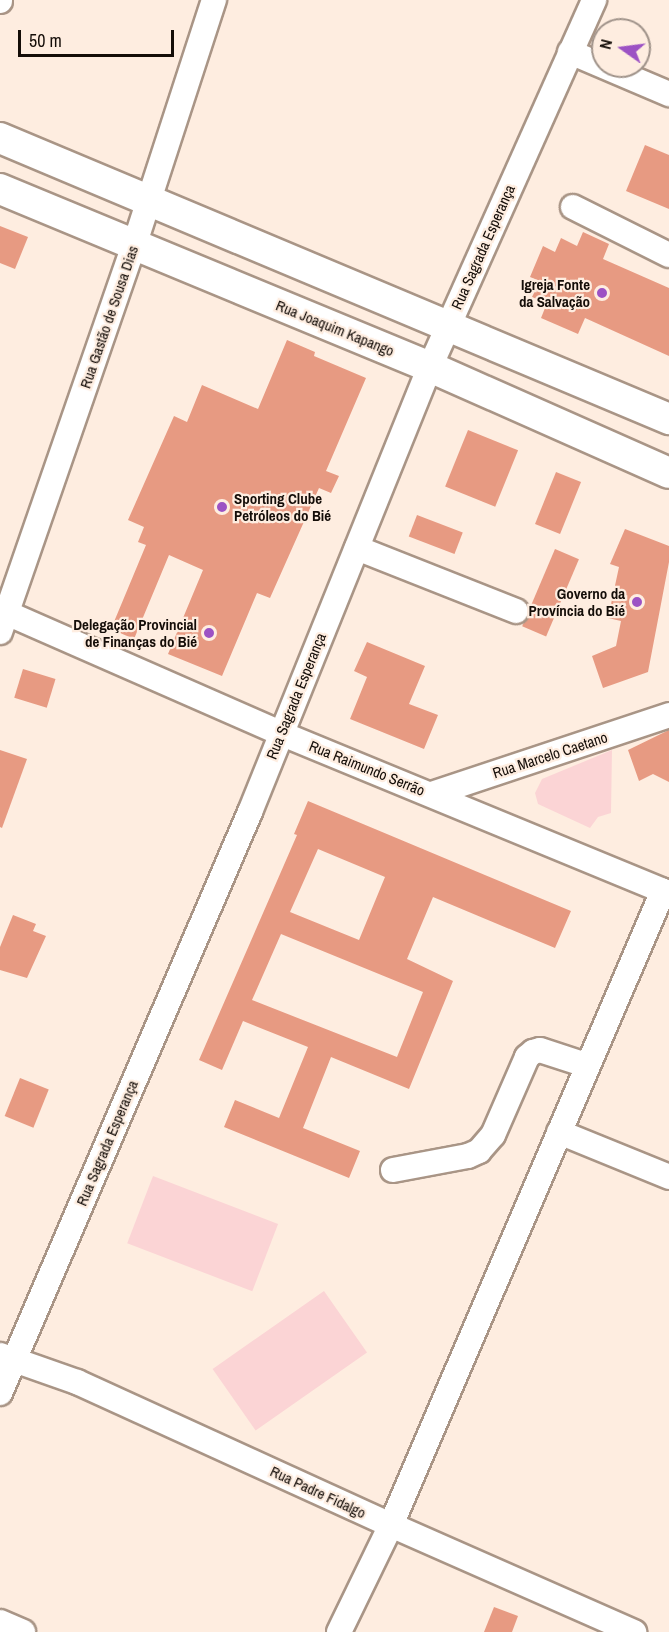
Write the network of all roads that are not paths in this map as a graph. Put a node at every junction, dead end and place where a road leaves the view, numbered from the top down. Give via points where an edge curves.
1 (214, 0) edge
2 (594, 0) edge
3 (570, 52) junction
4 (669, 94) edge
5 (0, 138) edge
6 (0, 189) edge
7 (149, 200) junction
8 (573, 207) dead end
9 (134, 246) junction
10 (270, 252) junction
11 (669, 255) edge
12 (324, 276) junction
13 (249, 293) junction
14 (305, 316) junction
15 (449, 326) junction
16 (430, 367) junction
17 (669, 419) edge
18 (669, 473) edge
19 (357, 548) junction
20 (516, 611) dead end
21 (2, 618) edge
22 (669, 715) edge
23 (280, 733) junction
24 (432, 794) junction
25 (666, 892) edge
26 (586, 1065) junction
27 (559, 1132) junction
28 (393, 1170) dead end
29 (669, 1177) edge
30 (6, 1357) edge
31 (0, 1393) edge
32 (391, 1525) junction
33 (0, 1622) edge
34 (23, 1632) edge
35 (339, 1632) edge
36 (634, 1632) edge

1 - 7 street, Rua Gastão de Sousa Dias
2 - 3 street, Rua Sagrada Esperança
3 - 4 street
3 - 15 street, Rua Sagrada Esperança
5 - 7 main road
6 - 9 main road, Rua Joaquim Kapango
7 - 9 street, Rua Gastão de Sousa Dias
7 - 10 main road
8 - 11 street
9 - 13 main road, Rua Joaquim Kapango
9 - 21 street, Rua Gastão de Sousa Dias
10 - 12 main road
10 - 13 main road
12 - 14 main road
12 - 15 main road
13 - 14 main road, Rua Joaquim Kapango
14 - 16 main road, Rua Joaquim Kapango
15 - 16 street, Rua Sagrada Esperança
15 - 17 main road
16 - 18 main road, Rua Joaquim Kapango
16 - 19 street, Rua Sagrada Esperança
19 - 20 street
19 - 23 street, Rua Sagrada Esperança
21 - 23 street, Rua Raimundo Serrão
22 - 24 street, Rua Marcelo Caetano
23 - 24 street, Rua Raimundo Serrão
23 - 30 street, Rua Sagrada Esperança via 250,812
24 - 25 street, Rua Raimundo Serrão
25 - 26 street
26 - 27 street
26 - 28 street via 540,1050 533,1052 527,1057 493,1135 479,1151
27 - 29 street
27 - 32 street
30 - 31 street, Rua Sagrada Esperança
30 - 32 street, Rua Padre Fidalgo via 77,1382
32 - 35 street
32 - 36 street, Rua Padre Fidalgo
33 - 34 street

